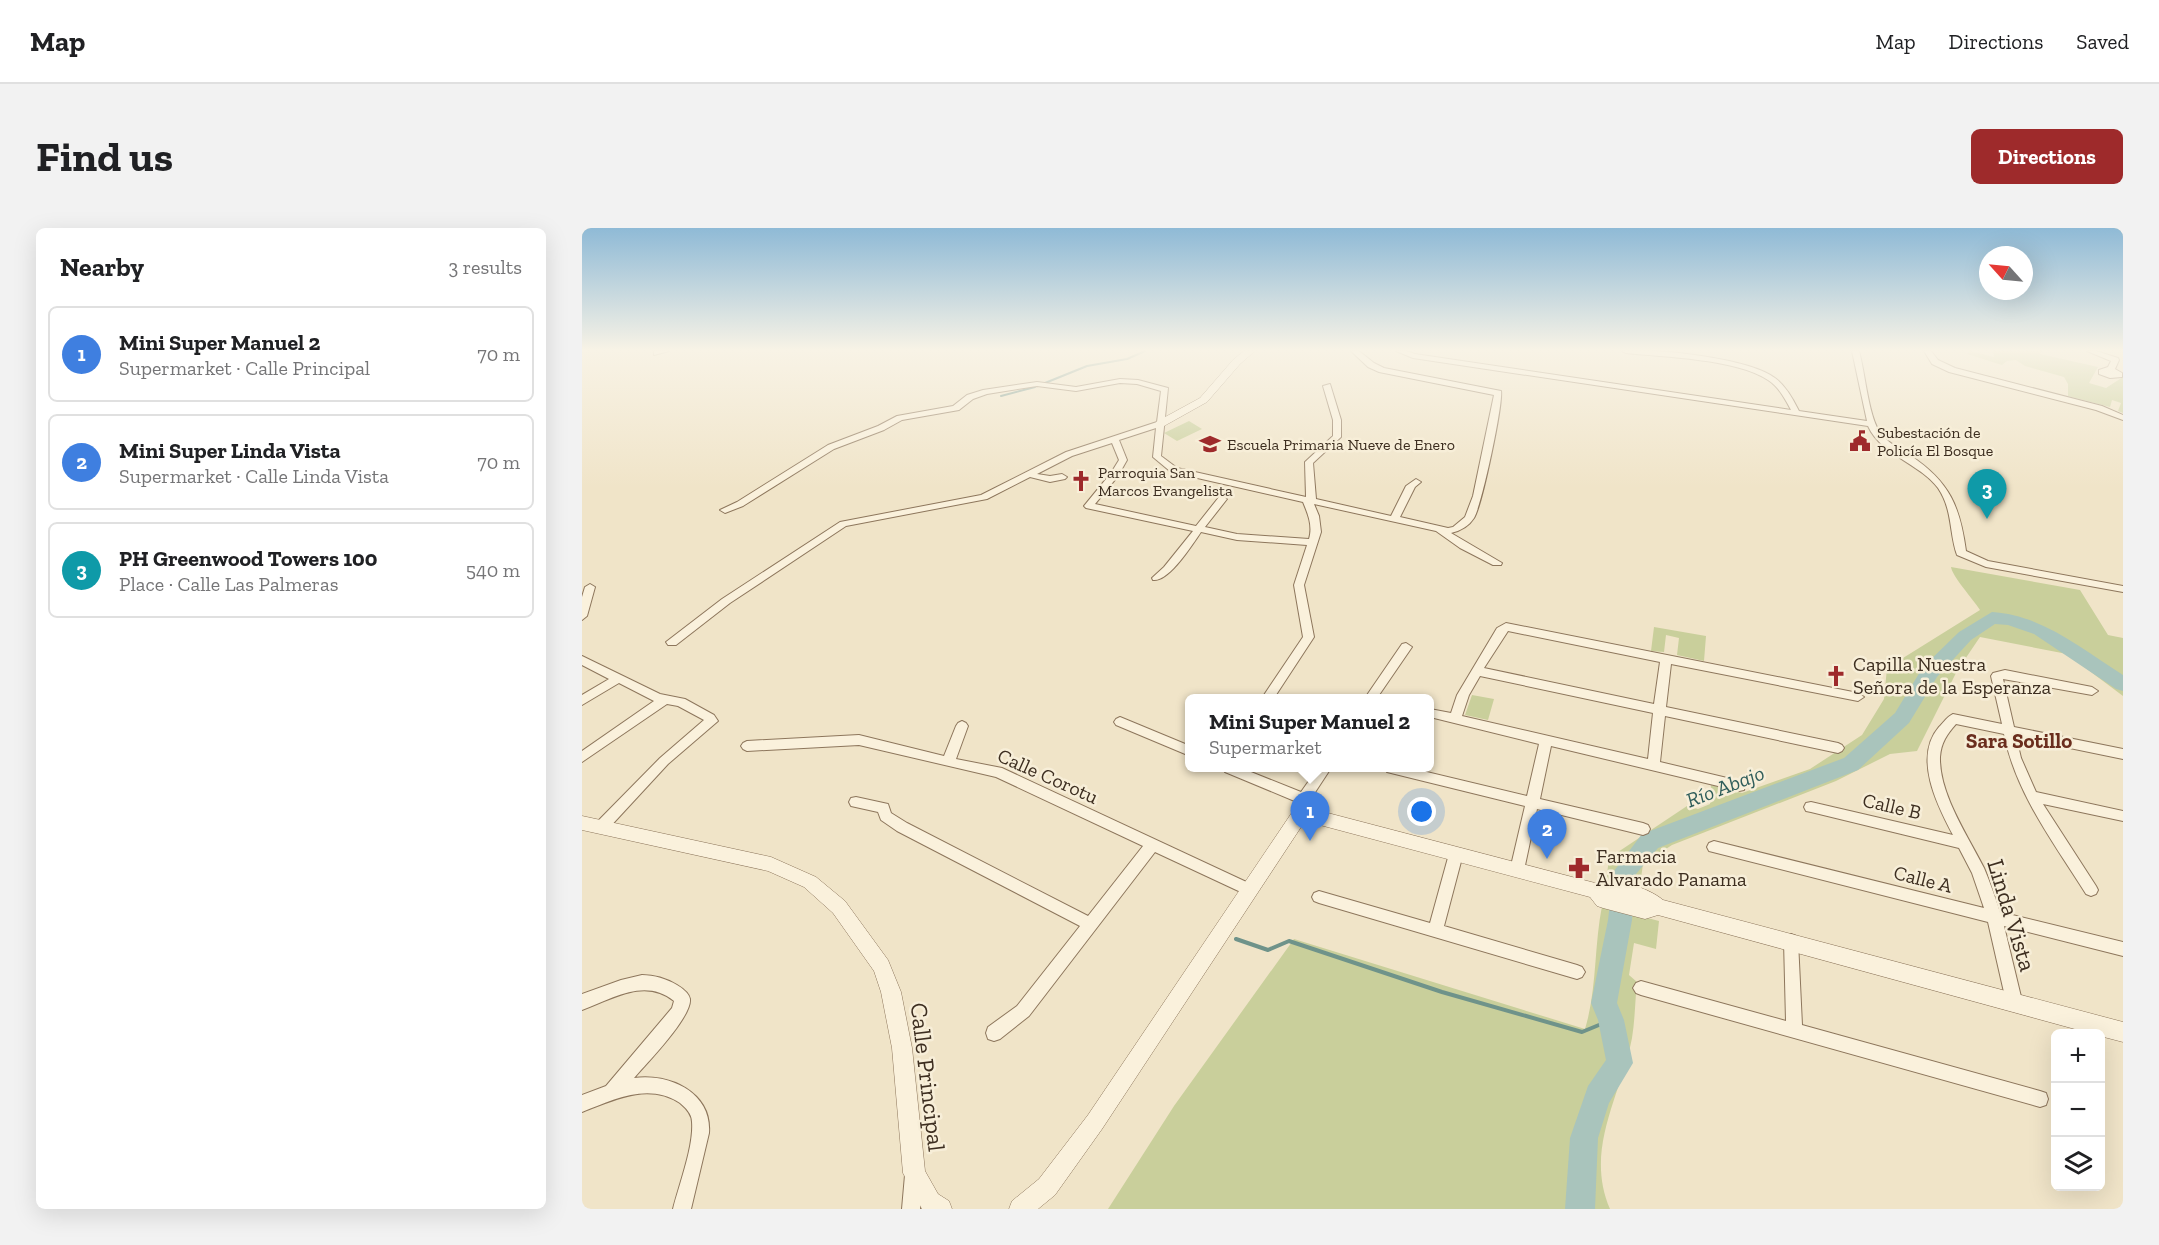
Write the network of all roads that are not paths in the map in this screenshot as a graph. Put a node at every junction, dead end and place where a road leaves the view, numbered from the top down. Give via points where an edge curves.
1 (971, 397) edge
2 (1164, 397) edge
3 (1206, 397) edge
4 (1330, 397) edge
5 (1497, 397) edge
6 (1692, 397) edge
7 (1786, 397) edge
8 (1865, 397) edge
9 (2056, 397) edge
10 (1796, 412) junction
11 (2123, 418) edge
12 (1160, 424) junction
13 (1871, 424) junction
14 (1115, 440) junction
15 (1031, 475) junction
16 (1062, 477) dead end
17 (1416, 482) dead end
18 (1222, 499) dead end
19 (1309, 499) junction
20 (725, 510) dead end
21 (1395, 518) junction
22 (1199, 528) junction
23 (1439, 530) junction
24 (1312, 542) junction
25 (1497, 564) dead end
26 (1157, 578) dead end
27 (590, 586) dead end
28 (2123, 589) edge
29 (582, 616) edge
30 (672, 642) dead end
31 (1406, 647) dead end
32 (1666, 658) junction
33 (582, 660) edge
34 (1477, 671) junction
35 (619, 678) junction
36 (2092, 691) dead end
37 (1271, 694) edge
38 (1374, 694) edge
39 (1858, 698) dead end
40 (664, 700) junction
41 (582, 701) edge
42 (1661, 710) junction
43 (1434, 714) edge
44 (1455, 719) junction
45 (1120, 722) dead end
46 (962, 726) dead end
47 (2008, 729) junction
48 (1546, 741) junction
49 (747, 746) dead end
50 (1838, 748) dead end
51 (1185, 749) edge
52 (2123, 754) edge
53 (582, 757) edge
54 (948, 762) junction
55 (1653, 766) junction
56 (1237, 772) edge
57 (1323, 772) edge
58 (1408, 772) edge
59 (1739, 786) dead end
60 (2031, 796) junction
61 (856, 802) dead end
62 (1532, 802) junction
63 (1303, 806) junction
64 (1811, 807) dead end
65 (2123, 816) edge
66 (582, 823) edge
67 (602, 826) junction
68 (1643, 829) dead end
69 (1964, 843) junction
70 (1152, 845) junction
71 (1714, 847) dead end
72 (1456, 854) junction
73 (1517, 870) junction
74 (1250, 890) junction
75 (2091, 890) dead end
76 (1318, 897) dead end
77 (1993, 917) junction
78 (1090, 924) junction
79 (1435, 931) junction
80 (1791, 940) junction
81 (2123, 949) edge
82 (1576, 972) dead end
83 (1641, 988) dead end
84 (2014, 1001) junction
85 (582, 1002) edge
86 (1794, 1031) junction
87 (2123, 1032) edge
88 (994, 1033) dead end
89 (612, 1091) junction
90 (2040, 1099) dead end
91 (582, 1104) edge
92 (914, 1173) junction
93 (682, 1209) edge
94 (911, 1209) edge
95 (941, 1209) edge
96 (1020, 1209) edge

1 - 20 street via 956,408 900,418 831,447
2 - 12 street
3 - 12 street
4 - 19 street via 1337,437 1309,462
5 - 23 street via 1485,465 1469,518 1456,529
6 - 10 street
7 - 10 street
8 - 13 street
9 - 11 street
10 - 13 street
12 - 14 street
12 - 19 street via 1157,457 1174,470
13 - 28 street via 1879,436 1942,485 1961,553 1986,564
14 - 15 street via 1069,454
14 - 22 street via 1123,460 1089,506
15 - 16 street
15 - 30 street via 984,497 843,524 726,601
17 - 21 street
18 - 22 street
19 - 21 street
19 - 24 street via 1316,532
21 - 23 street
22 - 24 street via 1237,537
22 - 26 street
23 - 25 street
24 - 37 street via 1299,585 1309,637
27 - 29 street
31 - 38 street
32 - 34 street via 1506,627
32 - 39 street
32 - 42 street
33 - 35 street
34 - 42 street
34 - 44 street
35 - 40 street
35 - 41 street
36 - 47 street via 2005,674 1997,676
40 - 53 street
40 - 67 street via 681,702 712,721 664,761
42 - 50 street
42 - 55 street
43 - 44 street
44 - 48 street
45 - 51 street
46 - 54 street
47 - 52 street
47 - 60 street
47 - 69 street, Linda Vista via 1953,719 1935,746 1934,761 1947,812
48 - 55 street
48 - 62 street
49 - 54 street, Calle Corotu via 859,740
54 - 70 street, Calle Corotu via 998,772
55 - 59 street
56 - 63 street
57 - 63 street
58 - 62 street
60 - 65 street
60 - 75 street
61 - 78 street via 883,808 886,816 902,827
62 - 68 street
62 - 73 street
63 - 72 street
63 - 74 street
64 - 69 street, Calle B
66 - 67 street, Calle Principal
67 - 92 street, Calle Principal via 771,864 810,882 839,908 881,966 891,992 902,1048
69 - 77 street, Linda Vista via 1981,875
70 - 74 street, Calle Corotu
70 - 78 street
71 - 77 street, Calle A
72 - 73 street
72 - 79 street
73 - 80 street
74 - 96 street via 1095,1122 1047,1187
76 - 79 street
77 - 81 street, Calle A
77 - 84 street, Linda Vista
78 - 88 street via 1023,1011
79 - 82 street
80 - 84 street
80 - 86 street
83 - 86 street
84 - 87 street
85 - 89 street via 642,982 664,987 682,999 679,1012
86 - 90 street
89 - 91 street
89 - 93 street via 654,1084 677,1090 694,1105 702,1122
92 - 94 street
92 - 95 street, Calle Principal via 930,1202

